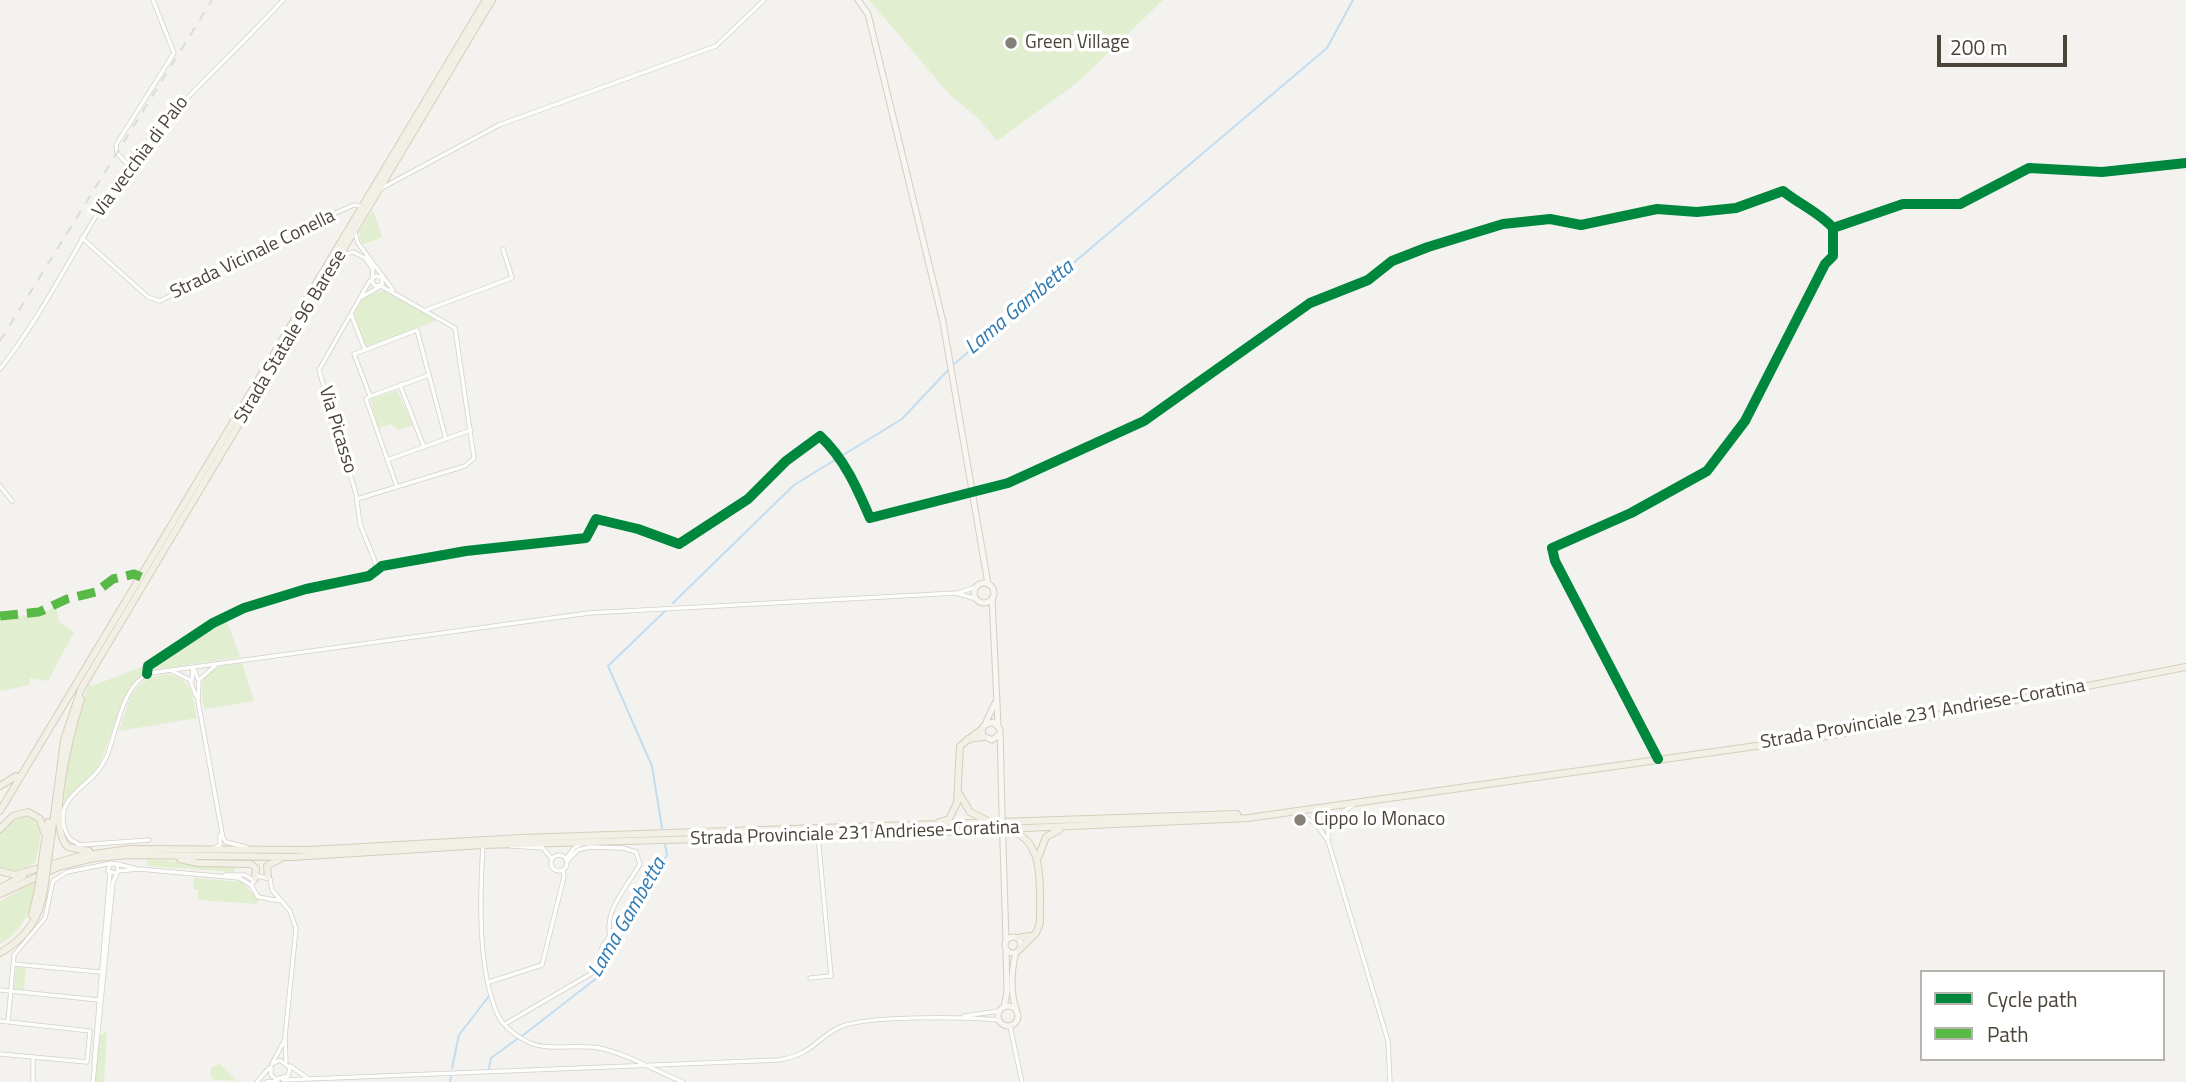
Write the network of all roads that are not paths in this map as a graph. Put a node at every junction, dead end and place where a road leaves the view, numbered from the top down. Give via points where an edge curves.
1 (153, 0) edge
2 (283, 0) edge
3 (486, 0) edge
4 (492, 0) edge
5 (764, 0) edge
6 (858, 0) edge
7 (2186, 163) edge
8 (129, 166) junction
9 (379, 189) junction
10 (362, 206) junction
11 (356, 226) junction
12 (1833, 228) junction
13 (82, 238) junction
14 (503, 249) dead end
15 (337, 259) junction
16 (373, 278) junction
17 (382, 278) junction
18 (380, 286) junction
19 (394, 291) junction
20 (360, 298) junction
21 (426, 310) junction
22 (351, 314) junction
23 (365, 350) junction
24 (0, 369) edge
25 (429, 375) junction
26 (400, 385) junction
27 (370, 396) junction
28 (471, 430) junction
29 (446, 439) junction
30 (424, 447) junction
31 (387, 460) junction
32 (0, 486) edge
33 (397, 487) junction
34 (972, 492) junction
35 (357, 499) junction
36 (12, 501) dead end
37 (984, 565) junction
38 (378, 569) junction
39 (988, 584) junction
40 (977, 585) junction
41 (956, 593) junction
42 (992, 598) junction
43 (978, 600) junction
44 (993, 619) junction
45 (221, 663) junction
46 (193, 667) junction
47 (2186, 667) edge
48 (163, 671) junction
49 (87, 673) junction
50 (147, 674) junction
51 (196, 685) junction
52 (997, 700) junction
53 (998, 725) junction
54 (983, 726) junction
55 (999, 735) junction
56 (966, 739) junction
57 (986, 739) junction
58 (38, 746) junction
59 (1657, 759) junction
60 (999, 762) junction
61 (0, 786) edge
62 (958, 791) junction
63 (1354, 804) junction
64 (1320, 809) junction
65 (0, 811) edge
66 (1296, 812) junction
67 (1285, 813) junction
68 (219, 826) junction
69 (915, 827) junction
70 (995, 827) junction
71 (1072, 827) junction
72 (1320, 828) junction
73 (0, 829) edge
74 (1329, 831) junction
75 (818, 836) junction
76 (149, 840) dead end
77 (599, 841) junction
78 (1328, 841) junction
79 (506, 844) junction
80 (483, 845) junction
81 (129, 849) junction
82 (202, 851) junction
83 (45, 852) junction
84 (269, 852) junction
85 (161, 855) junction
86 (292, 857) junction
87 (552, 858) junction
88 (566, 859) junction
89 (1037, 860) junction
90 (115, 864) junction
91 (95, 865) junction
92 (50, 867) junction
93 (139, 869) junction
94 (563, 870) junction
95 (0, 871) edge
96 (109, 872) junction
97 (117, 872) junction
98 (215, 875) junction
99 (268, 877) junction
100 (254, 879) junction
101 (251, 885) junction
102 (0, 888) edge
103 (272, 890) junction
104 (0, 896) edge
105 (266, 897) junction
106 (285, 904) junction
107 (1007, 919) junction
108 (1032, 935) junction
109 (1015, 938) junction
110 (1006, 941) junction
111 (1006, 949) junction
112 (0, 951) edge
113 (1018, 951) junction
114 (13, 964) junction
115 (100, 972) junction
116 (810, 978) dead end
117 (489, 982) junction
118 (0, 990) edge
119 (11, 991) junction
120 (100, 1000) junction
121 (1002, 1009) junction
122 (1016, 1009) junction
123 (958, 1018) junction
124 (999, 1020) junction
125 (0, 1021) edge
126 (8, 1022) junction
127 (505, 1024) junction
128 (1010, 1026) junction
129 (285, 1037) junction
130 (88, 1047) junction
131 (0, 1054) edge
132 (33, 1057) junction
133 (94, 1064) junction
134 (288, 1064) junction
135 (271, 1065) junction
136 (643, 1066) junction
137 (281, 1080) edge
138 (311, 1080) junction
139 (33, 1082) edge
140 (93, 1082) edge
141 (257, 1082) edge
142 (266, 1082) edge
143 (683, 1082) edge
144 (1022, 1082) edge
145 (1390, 1082) edge

1 - 8 street via 174,53 115,148
2 - 8 street, Via vecchia di Palo via 197,85
3 - 10 main road, Strada Statale 96 Barese
4 - 9 main road, Strada Statale 96 Barese
5 - 9 street via 716,46 499,125
6 - 34 main road via 868,14 926,248 952,365
7 - 12 street via 2102,172 2029,168 1960,204 1903,204
8 - 13 street, Via vecchia di Palo
9 - 11 main road, Strada Statale 96 Barese
10 - 13 street, Strada Vicinale Conella via 354,205 303,227 160,300 148,297
10 - 49 main road, Strada Statale 96 Barese
11 - 15 main road, Strada Statale 96 Barese
11 - 17 street via 356,239
12 - 34 street via 1783,191 1723,209 1657,209 1581,225 1550,219 1503,225 1428,247 1392,261 1368,280 1310,303 1144,421 1008,483
12 - 59 street via 1833,256 1769,380 1707,471 1631,513 1552,548
13 - 24 street, Via vecchia di Palo
14 - 21 street via 512,278
15 - 16 street via 349,251 361,255 371,265
15 - 49 main road, Strada Statale 96 Barese
16 - 17 street
16 - 18 street via 372,284
16 - 20 street, Via Picasso
17 - 18 street
17 - 19 street
18 - 19 street
18 - 20 street
19 - 21 street
20 - 22 street, Via Picasso
21 - 28 street via 455,328
22 - 23 street
22 - 35 street, Via Picasso via 319,370
23 - 25 street via 417,330
23 - 27 street via 354,354
25 - 26 street
25 - 29 street
26 - 27 street
26 - 30 street
27 - 31 street via 366,399
28 - 29 street
28 - 33 street via 474,458 465,466
29 - 30 street
30 - 31 street
31 - 33 street
32 - 36 street
33 - 35 street
34 - 37 main road
34 - 38 street via 870,517 839,457 820,436 786,461 748,499 679,544 596,519 586,538 466,551
35 - 38 street, Via Picasso via 360,524
37 - 39 main road
37 - 40 main road
38 - 50 street via 369,576 306,589 228,615 148,666
39 - 40 main road
39 - 42 main road
40 - 41 street
40 - 43 main road
41 - 43 street
41 - 45 street via 590,613
42 - 43 main road
42 - 44 main road
43 - 44 main road
44 - 52 main road
45 - 46 street
45 - 51 street via 205,671
46 - 48 street
46 - 51 street
47 - 59 main road, Strada Provinciale 231 Andriese-Coratina via 1843,734
48 - 50 street
48 - 51 street via 180,673
49 - 58 main road
49 - 81 main road via 66,755 59,832 64,843 77,850
49 - 83 main road via 64,740
50 - 76 street via 132,689 102,767 67,803 63,823 70,839 80,845
51 - 68 street
52 - 53 main road
52 - 54 main road
53 - 54 main road
53 - 55 main road
54 - 56 main road
54 - 57 main road
55 - 57 main road
55 - 60 main road
56 - 57 main road
56 - 62 main road via 957,753
57 - 60 main road
58 - 61 main road via 14,778
58 - 65 main road
59 - 63 main road, Strada Provinciale 231 Andriese-Coratina
60 - 107 main road, bridge
62 - 69 main road via 949,819
62 - 70 main road via 970,812
63 - 64 main road, Strada Provinciale 231 Andriese-Coratina
63 - 74 street via 1339,815
64 - 66 main road, Strada Provinciale 231 Andriese-Coratina
64 - 72 street
64 - 74 street
66 - 67 main road, Strada Provinciale 231 Andriese-Coratina
66 - 72 street
67 - 70 main road, Strada Provinciale 231 Andriese-Coratina
67 - 71 main road, Strada Provinciale 231 Andriese-Coratina
68 - 82 street via 220,845
68 - 84 street via 226,842
69 - 70 main road, Strada Provinciale 231 Andriese-Coratina
69 - 84 main road, Strada Provinciale 231 Andriese-Coratina via 521,838
70 - 71 main road, Strada Provinciale 231 Andriese-Coratina
70 - 75 main road, Strada Provinciale 231 Andriese-Coratina
70 - 89 main road via 1026,838
71 - 89 main road via 1046,836
72 - 78 street
73 - 83 main road via 18,814 33,813 43,823
74 - 78 street
75 - 77 main road, Strada Provinciale 231 Andriese-Coratina
75 - 116 street via 831,976
77 - 79 main road, Strada Provinciale 231 Andriese-Coratina
77 - 88 street via 575,847
78 - 145 street via 1388,1041
79 - 80 main road, Strada Provinciale 231 Andriese-Coratina
79 - 87 street via 543,848
80 - 86 main road, Strada Provinciale 231 Andriese-Coratina
80 - 117 street via 480,891
81 - 82 main road, Strada Provinciale 231 Andriese-Coratina
81 - 92 main road, Strada Provinciale 231 Andriese-Coratina via 87,854
82 - 84 main road, Strada Provinciale 231 Andriese-Coratina
83 - 112 main road, bridge via 34,910 27,925
85 - 86 main road, Strada Provinciale 231 Andriese-Coratina
85 - 92 main road, Strada Provinciale 231 Andriese-Coratina via 106,857
85 - 100 main road via 198,863 251,864 256,868
86 - 99 main road via 270,863
87 - 88 street via 559,854
87 - 94 street via 554,869
88 - 94 street
88 - 127 street via 582,848 613,847 636,852 640,864 611,911 610,936 594,972
89 - 108 main road via 1040,923
90 - 91 street
90 - 93 street
90 - 96 street
90 - 97 street
91 - 96 street
91 - 114 street via 56,877 45,918 14,955
92 - 95 main road via 13,875
92 - 102 main road
92 - 104 main road
93 - 97 street
93 - 98 street
94 - 117 street via 542,965
96 - 97 street
96 - 115 street
97 - 120 street
98 - 100 street
98 - 101 street via 239,878
99 - 100 street
99 - 103 street
100 - 101 street
101 - 105 street via 255,895
103 - 105 street
103 - 106 street
105 - 106 street
106 - 129 street via 294,918 296,934
107 - 109 main road
107 - 110 main road
108 - 109 main road
108 - 113 main road
109 - 110 main road
109 - 113 main road via 1021,945
110 - 111 main road
111 - 113 main road
111 - 121 main road via 1007,992
113 - 122 main road via 1012,969
114 - 115 street
114 - 119 street
115 - 120 street
117 - 127 street via 498,1016
118 - 119 street
119 - 120 street
119 - 126 street
120 - 133 street
121 - 122 main road
121 - 123 street
121 - 124 main road
122 - 128 main road via 1018,1019
123 - 124 street
123 - 136 street via 858,1022 840,1027 795,1058
124 - 128 main road
125 - 126 street
126 - 130 street via 90,1031
127 - 136 street via 539,1046 601,1048
128 - 144 street
129 - 134 street
129 - 135 street
130 - 132 street via 87,1062
130 - 133 street
131 - 132 street
132 - 139 street
133 - 140 street
134 - 135 street via 280,1060
134 - 137 street via 289,1074
134 - 138 street
135 - 137 street via 271,1075
135 - 141 street
136 - 138 street
136 - 143 street
137 - 138 street
137 - 142 street

